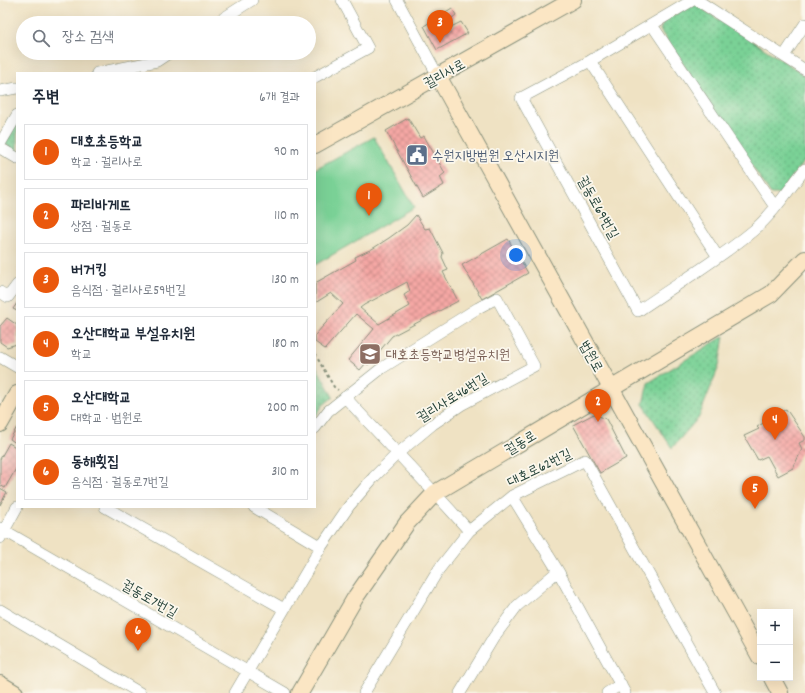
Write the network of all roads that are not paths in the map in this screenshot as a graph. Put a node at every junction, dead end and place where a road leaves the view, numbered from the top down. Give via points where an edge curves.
1 (252, 0) edge
2 (342, 0) edge
3 (397, 0) edge
4 (573, 0) edge
5 (693, 0) edge
6 (697, 0) edge
7 (227, 16) edge
8 (805, 24) edge
9 (652, 25) junction
10 (784, 56) junction
11 (158, 60) edge
12 (590, 61) junction
13 (805, 70) edge
14 (102, 72) edge
15 (316, 76) edge
16 (438, 76) junction
17 (16, 88) edge
18 (0, 91) edge
19 (16, 117) edge
20 (0, 144) edge
21 (316, 144) edge
22 (0, 148) edge
23 (16, 157) edge
24 (805, 169) edge
25 (775, 207) junction
26 (718, 257) junction
27 (805, 259) edge
28 (16, 286) edge
29 (0, 292) edge
30 (0, 357) edge
31 (16, 366) edge
32 (610, 389) junction
33 (16, 396) edge
34 (344, 397) junction
35 (0, 424) edge
36 (316, 427) edge
37 (397, 454) junction
38 (435, 493) junction
39 (512, 496) junction
40 (16, 508) edge
41 (108, 508) edge
42 (259, 508) edge
43 (469, 531) junction
44 (1, 532) edge
45 (322, 547) junction
46 (558, 571) junction
47 (284, 609) junction
48 (0, 610) edge
49 (757, 652) edge
50 (248, 671) junction
51 (774, 681) edge
52 (0, 684) edge
53 (623, 688) edge
54 (15, 693) edge
55 (140, 693) edge
56 (235, 693) edge
57 (285, 693) edge
58 (300, 693) edge
59 (364, 693) edge
60 (460, 693) edge
61 (607, 693) edge
62 (715, 693) edge
63 (780, 693) edge

1 - 7 street
2 - 15 street via 368,48
3 - 16 street
4 - 16 street, 궐리사로
5 - 9 street, 궐동로69번길
6 - 10 street
8 - 10 street
9 - 12 street, 궐동로69번길
9 - 25 street
10 - 13 street
11 - 14 street
12 - 26 street
12 - 26 street, 궐동로69번길 via 521,98 638,311
16 - 21 street, 궐리사로
16 - 32 street, 법원로
17 - 18 street
19 - 20 street
22 - 23 street
24 - 25 street, 궐동로69번길
25 - 26 street, 궐동로69번길 via 754,229
27 - 32 street, 궐동로 via 771,294
28 - 29 street via 8,297
30 - 31 street
32 - 38 street, 궐동로
32 - 49 street, 법원로
33 - 35 street
34 - 36 street, 궐리사로46번길 via 328,411
34 - 37 street
34 - 37 street, 궐리사로46번길 via 382,368 498,298 534,366 461,406 433,424
37 - 38 street
37 - 45 street, 궐리사로46번길 via 349,506
38 - 43 street
38 - 58 street, 궐동로 via 407,523 355,598
39 - 43 street, 대호로62번길
39 - 46 street
39 - 62 street, 대호로62번길 via 585,460
40 - 44 street
41 - 47 street
42 - 45 street
43 - 59 street, 대호로62번길 via 439,569
44 - 50 street, 궐동로7번길
45 - 47 street, 궐리사로46번길
46 - 53 street
46 - 60 street via 517,606 494,637
47 - 50 street, 궐리사로46번길
48 - 55 street
50 - 56 street, 궐리사로46번길
50 - 57 street, 궐동로7번길
51 - 63 street
52 - 54 street
53 - 61 street

